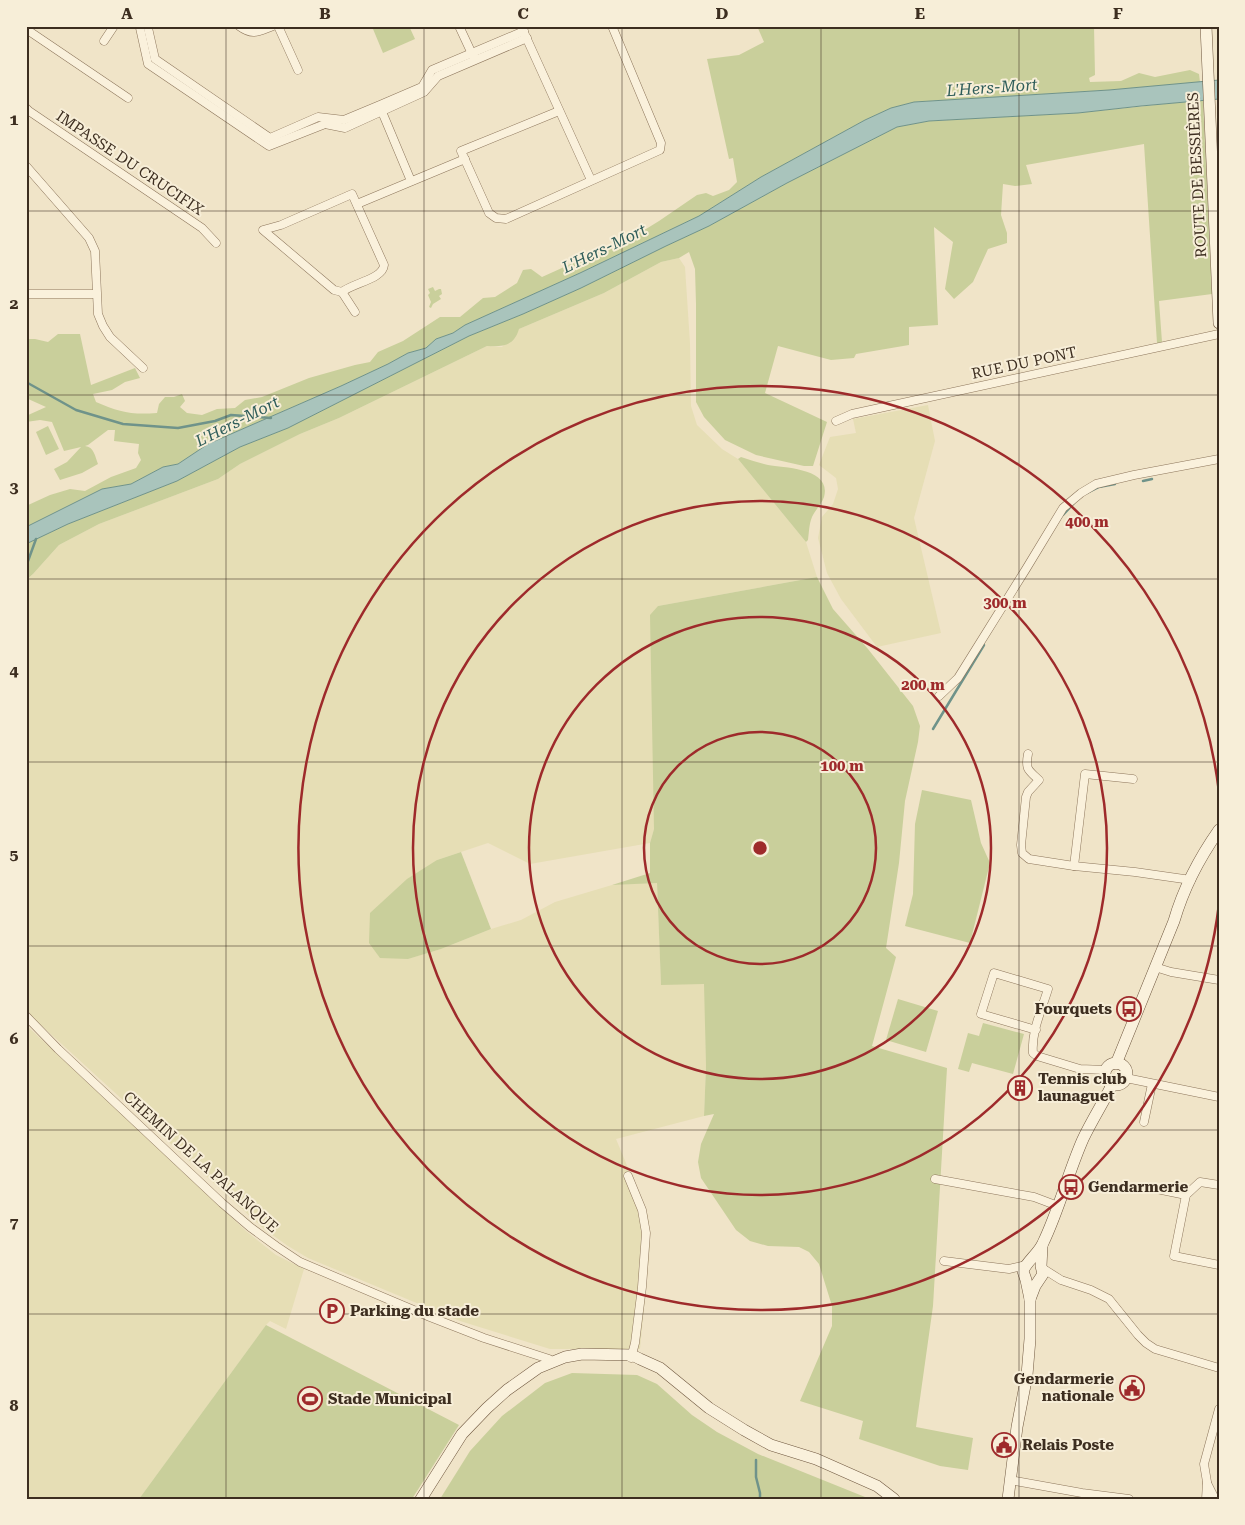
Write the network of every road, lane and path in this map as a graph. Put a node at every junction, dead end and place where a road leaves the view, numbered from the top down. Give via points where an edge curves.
1 (114, 26) edge
2 (239, 26) edge
3 (273, 26) edge
4 (278, 26) edge
5 (459, 26) edge
6 (612, 26) edge
7 (1206, 26) edge
8 (143, 27) edge
9 (26, 30) edge
10 (524, 32) edge
11 (104, 41) dead end
12 (473, 57) junction
13 (298, 70) dead end
14 (128, 98) dead end
15 (26, 108) edge
16 (381, 108) junction
17 (559, 111) junction
18 (465, 159) junction
19 (26, 166) edge
20 (591, 180) junction
21 (411, 181) junction
22 (357, 204) junction
23 (216, 243) dead end
24 (342, 292) junction
25 (26, 294) edge
26 (96, 294) junction
27 (355, 312) dead end
28 (1219, 323) edge
29 (1219, 334) edge
30 (143, 368) dead end
31 (836, 421) dead end
32 (1219, 459) edge
33 (939, 696) dead end
34 (1028, 754) dead end
35 (1133, 779) dead end
36 (1219, 830) edge
37 (1074, 866) junction
38 (1191, 880) junction
39 (1155, 967) junction
40 (1219, 980) edge
41 (26, 1016) edge
42 (1036, 1030) junction
43 (1116, 1064) junction
44 (1106, 1070) junction
45 (1126, 1078) junction
46 (1152, 1084) junction
47 (1112, 1085) junction
48 (1219, 1097) edge
49 (1144, 1122) dead end
50 (628, 1176) dead end
51 (935, 1179) dead end
52 (1219, 1185) edge
53 (1147, 1187) dead end
54 (1186, 1195) junction
55 (1058, 1206) junction
56 (944, 1261) dead end
57 (1035, 1265) junction
58 (1219, 1266) edge
59 (1009, 1269) junction
60 (1026, 1279) junction
61 (1039, 1280) junction
62 (1061, 1280) junction
63 (1030, 1299) junction
64 (631, 1358) junction
65 (549, 1359) dead end
66 (1219, 1368) edge
67 (1219, 1408) edge
68 (1010, 1480) junction
69 (1207, 1482) junction
70 (421, 1499) edge
71 (894, 1499) edge
72 (1008, 1499) edge
73 (1129, 1499) edge
74 (1206, 1499) edge
75 (1216, 1499) edge

1 - 11 street
2 - 3 street via 249,33
4 - 13 street
5 - 12 street
6 - 20 street via 661,144 660,150
7 - 28 street, ROUTE DE BESSIÈRES
8 - 16 street via 148,64 269,146 325,124 345,128
9 - 14 street
10 - 12 street
10 - 17 street
12 - 16 street via 432,70 422,87
15 - 23 street, IMPASSE DU CRUCIFIX via 202,228
16 - 21 street
17 - 18 street via 461,151
17 - 20 street
18 - 20 street via 489,213 496,218 506,219
18 - 21 street
19 - 26 street via 89,238 95,251
21 - 22 street
22 - 24 street via 384,270 380,275
22 - 24 street via 352,194 263,230 334,290
24 - 27 street
25 - 26 street
26 - 30 street via 103,326 110,337
29 - 31 street, RUE DU PONT via 852,414
32 - 33 street via 1096,484 1062,508 958,678
34 - 37 street via 1028,770 1039,780 1026,797 1022,853 1029,859
35 - 37 street via 1085,774
36 - 38 street
37 - 38 street
38 - 39 street
39 - 40 street
39 - 43 street
41 - 65 street, CHEMIN DE LA PALANQUE via 83,1074 215,1196 250,1227 300,1262 430,1317
42 - 42 street via 982,1014 994,973 1048,990
42 - 44 street via 1033,1053 1037,1056 1080,1069
43 - 44 street
43 - 45 street via 1125,1069
44 - 47 street via 1106,1079
45 - 46 street
45 - 47 street via 1120,1084
46 - 48 street
46 - 49 street
47 - 55 street via 1083,1140
50 - 64 street via 642,1210 646,1233
51 - 55 street via 1034,1197
52 - 54 street via 1200,1182
53 - 54 street
54 - 58 street via 1174,1256
55 - 57 street
56 - 59 street
57 - 59 street
57 - 60 street via 1023,1271
57 - 61 street via 1043,1274
57 - 62 street
59 - 60 street
60 - 61 street
60 - 63 street
61 - 62 street
61 - 63 street
62 - 66 street via 1108,1298 1138,1335 1155,1349
63 - 68 street via 1027,1375
64 - 70 street via 565,1358 528,1374 462,1434
64 - 71 street via 669,1376 709,1408 771,1445 816,1459 877,1486
67 - 69 street via 1204,1464
68 - 72 street
68 - 73 street
69 - 74 street
69 - 75 street

